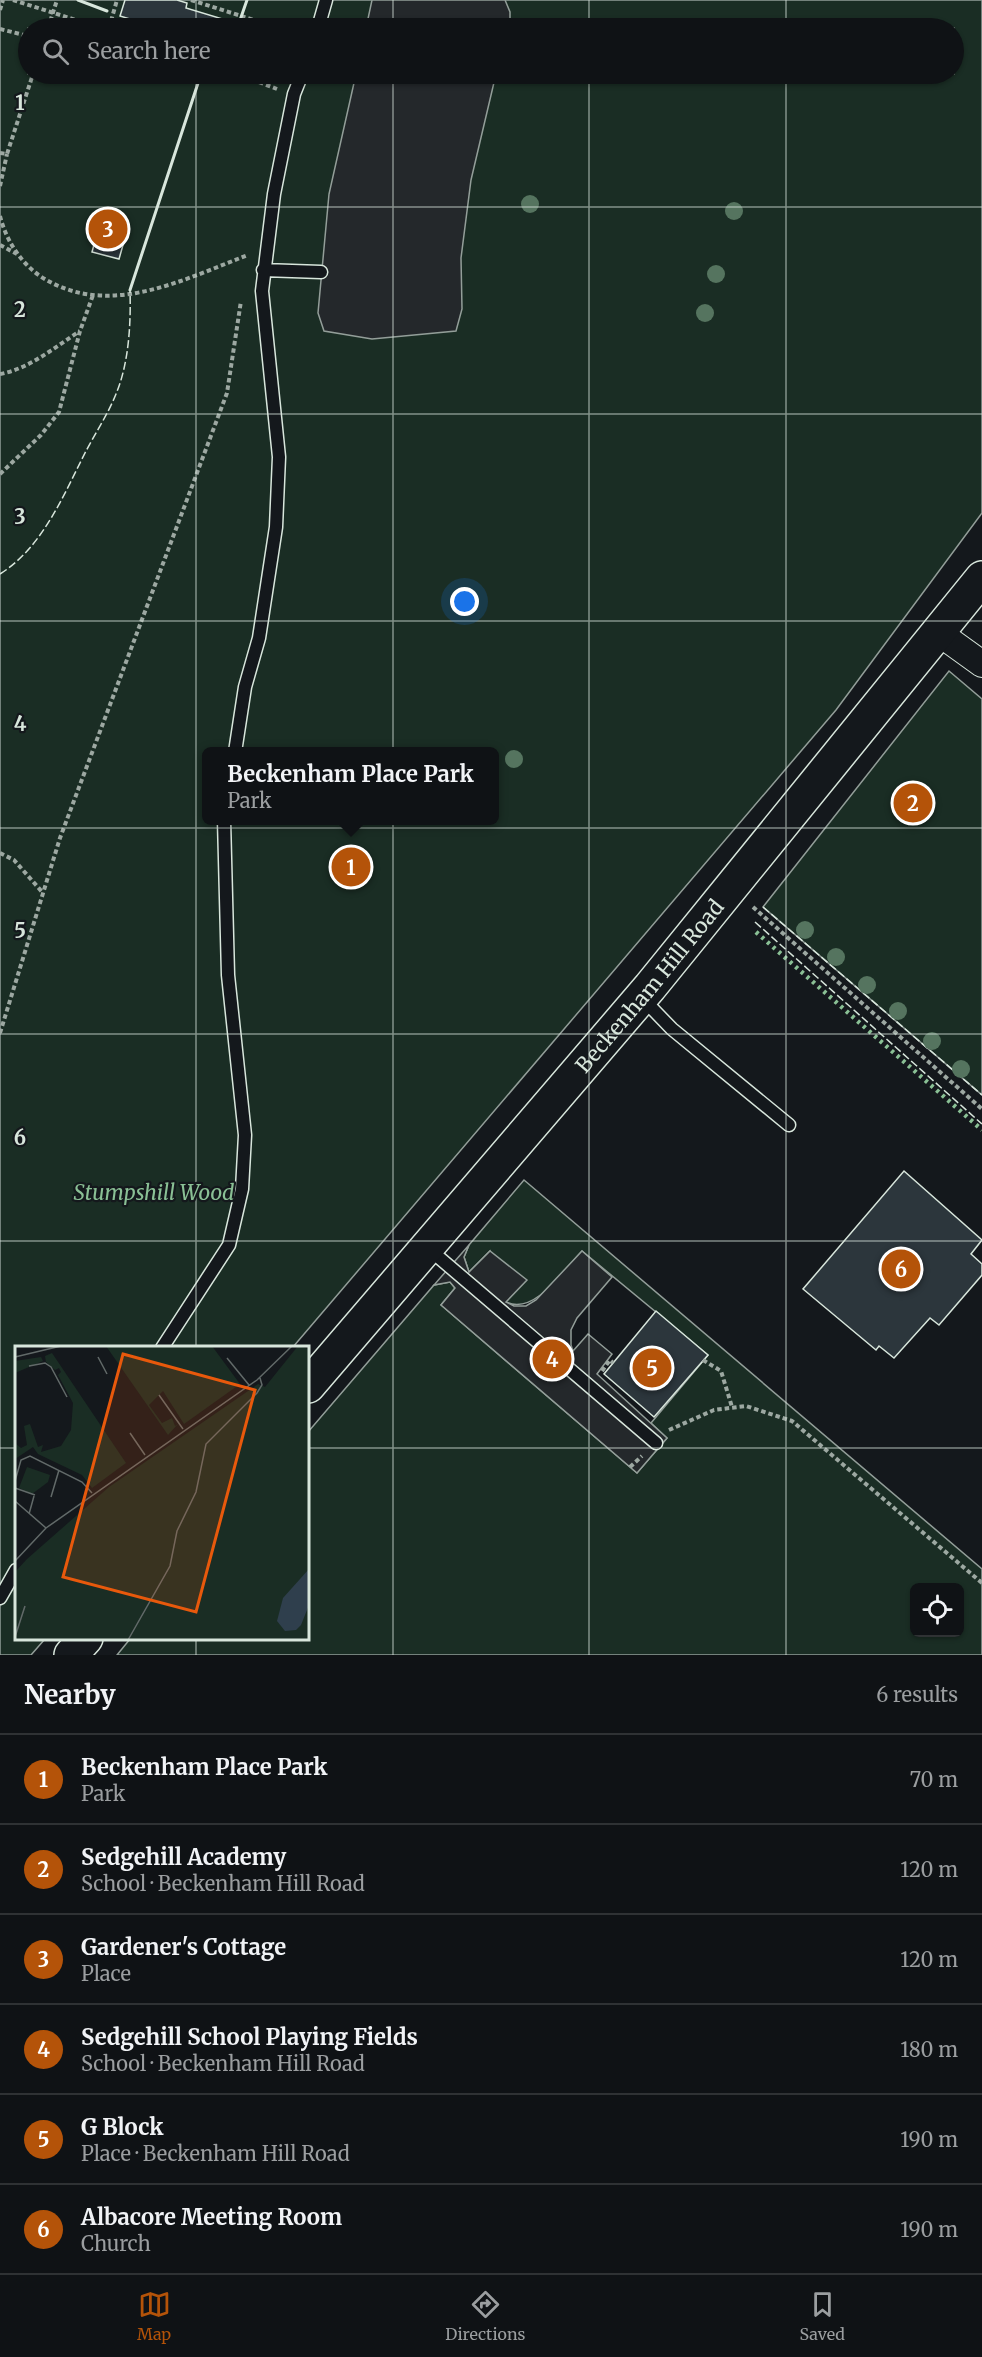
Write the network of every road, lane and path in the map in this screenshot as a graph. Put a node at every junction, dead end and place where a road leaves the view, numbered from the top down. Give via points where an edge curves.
1 (3, 0) edge
2 (13, 0) edge
3 (57, 0) edge
4 (117, 0) edge
5 (191, 0) edge
6 (326, 0) edge
7 (0, 10) edge
8 (53, 12) junction
9 (51, 18) edge
10 (71, 18) edge
11 (112, 18) edge
12 (248, 18) edge
13 (321, 18) edge
14 (0, 29) edge
15 (18, 34) edge
16 (30, 84) edge
17 (266, 84) edge
18 (298, 84) edge
19 (282, 90) dead end
20 (0, 153) edge
21 (7, 154) junction
22 (0, 186) edge
23 (0, 216) edge
24 (0, 244) edge
25 (249, 244) dead end
26 (18, 254) junction
27 (248, 255) junction
28 (266, 256) junction
29 (246, 266) dead end
30 (263, 270) junction
31 (321, 272) dead end
32 (242, 289) dead end
33 (93, 295) junction
34 (80, 331) junction
35 (0, 374) edge
36 (0, 474) edge
37 (982, 578) edge
38 (939, 633) junction
39 (982, 664) edge
40 (235, 747) edge
41 (224, 825) edge
42 (0, 853) edge
43 (731, 888) junction
44 (43, 893) junction
45 (641, 997) junction
46 (0, 1033) edge
47 (982, 1109) edge
48 (789, 1125) dead end
49 (426, 1246) junction
50 (163, 1346) edge
51 (703, 1360) dead end
52 (309, 1385) edge
53 (732, 1407) junction
54 (656, 1443) junction
55 (630, 1467) dead end
56 (15, 1572) edge
57 (982, 1583) edge
58 (0, 1598) edge
59 (84, 1640) edge
60 (71, 1655) edge

1 - 7 path
2 - 8 path
3 - 8 path
4 - 11 path
5 - 12 path
6 - 13 lane
8 - 9 path
8 - 10 path
14 - 15 path
16 - 21 path
17 - 19 path
18 - 28 lane
20 - 21 path
21 - 22 path
23 - 26 path
24 - 26 path
25 - 27 path
26 - 33 path via 49,282 79,295
27 - 28 path
27 - 29 path
27 - 33 path via 153,291 130,296
28 - 30 lane
30 - 31 lane
30 - 40 lane via 279,457 276,527 259,638 245,687
32 - 44 path via 227,393 60,838
33 - 34 path
34 - 35 path via 44,355
34 - 36 path via 59,412
37 - 38 main road, Beckenham Hill Road
38 - 39 street
38 - 43 main road, Beckenham Hill Road
41 - 50 lane via 228,975 245,1136 242,1189 229,1245
42 - 44 path via 14,860
43 - 45 main road, Beckenham Hill Road
43 - 47 path
44 - 46 path
45 - 48 lane via 680,1036
45 - 49 main road, Beckenham Hill Road
49 - 52 main road, Beckenham Hill Road
49 - 54 lane
51 - 53 path via 721,1371
53 - 54 path via 672,1427
53 - 57 path via 746,1406 792,1421
54 - 55 path
56 - 58 lane
59 - 60 main road

